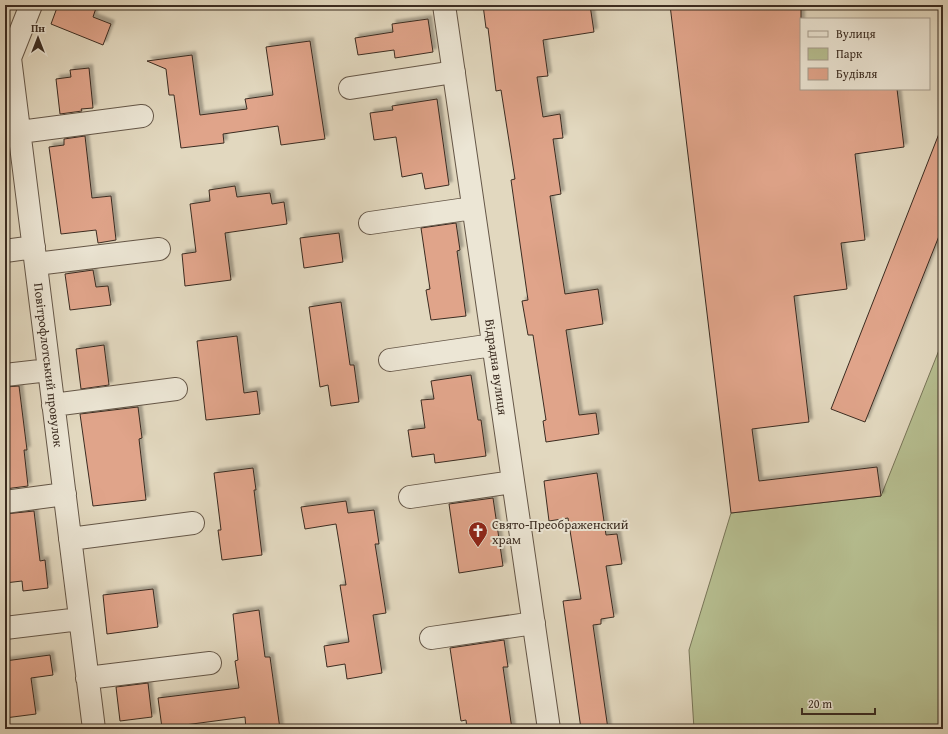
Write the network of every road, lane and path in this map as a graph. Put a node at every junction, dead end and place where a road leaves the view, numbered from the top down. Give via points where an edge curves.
1 (31, 5) edge
2 (444, 5) edge
3 (8, 58) edge
4 (454, 72) junction
5 (350, 88) dead end
6 (142, 116) dead end
7 (20, 132) junction
8 (473, 208) junction
9 (370, 223) dead end
10 (159, 249) dead end
11 (5, 250) edge
12 (35, 256) junction
13 (493, 346) junction
14 (390, 360) dead end
15 (49, 370) junction
16 (5, 375) edge
17 (176, 390) dead end
18 (54, 405) junction
19 (513, 482) junction
20 (65, 494) junction
21 (410, 497) dead end
22 (5, 502) edge
23 (193, 523) dead end
24 (70, 538) junction
25 (80, 619) junction
26 (534, 623) junction
27 (5, 628) edge
28 (431, 638) dead end
29 (210, 663) dead end
30 (87, 678) junction
31 (94, 729) edge
32 (549, 729) edge

1 - 3 street, Повітрофлотський провулок
2 - 4 street, Відрадна вулиця
3 - 7 street, Повітрофлотський провулок
4 - 5 street
4 - 8 street, Відрадна вулиця
6 - 7 street
7 - 12 street, Повітрофлотський провулок
8 - 9 street
8 - 13 street, Відрадна вулиця
10 - 12 street
11 - 12 street
12 - 15 street, Повітрофлотський провулок
13 - 14 street
13 - 19 street, Відрадна вулиця
15 - 16 street
15 - 18 street, Повітрофлотський провулок
17 - 18 street
18 - 20 street, Повітрофлотський провулок
19 - 21 street
19 - 26 street, Відрадна вулиця
20 - 22 street
20 - 24 street, Повітрофлотський провулок
23 - 24 street
24 - 25 street, Повітрофлотський провулок
25 - 27 street
25 - 30 street, Повітрофлотський провулок
26 - 28 street
26 - 32 street, Відрадна вулиця
29 - 30 street
30 - 31 street, Повітрофлотський провулок

